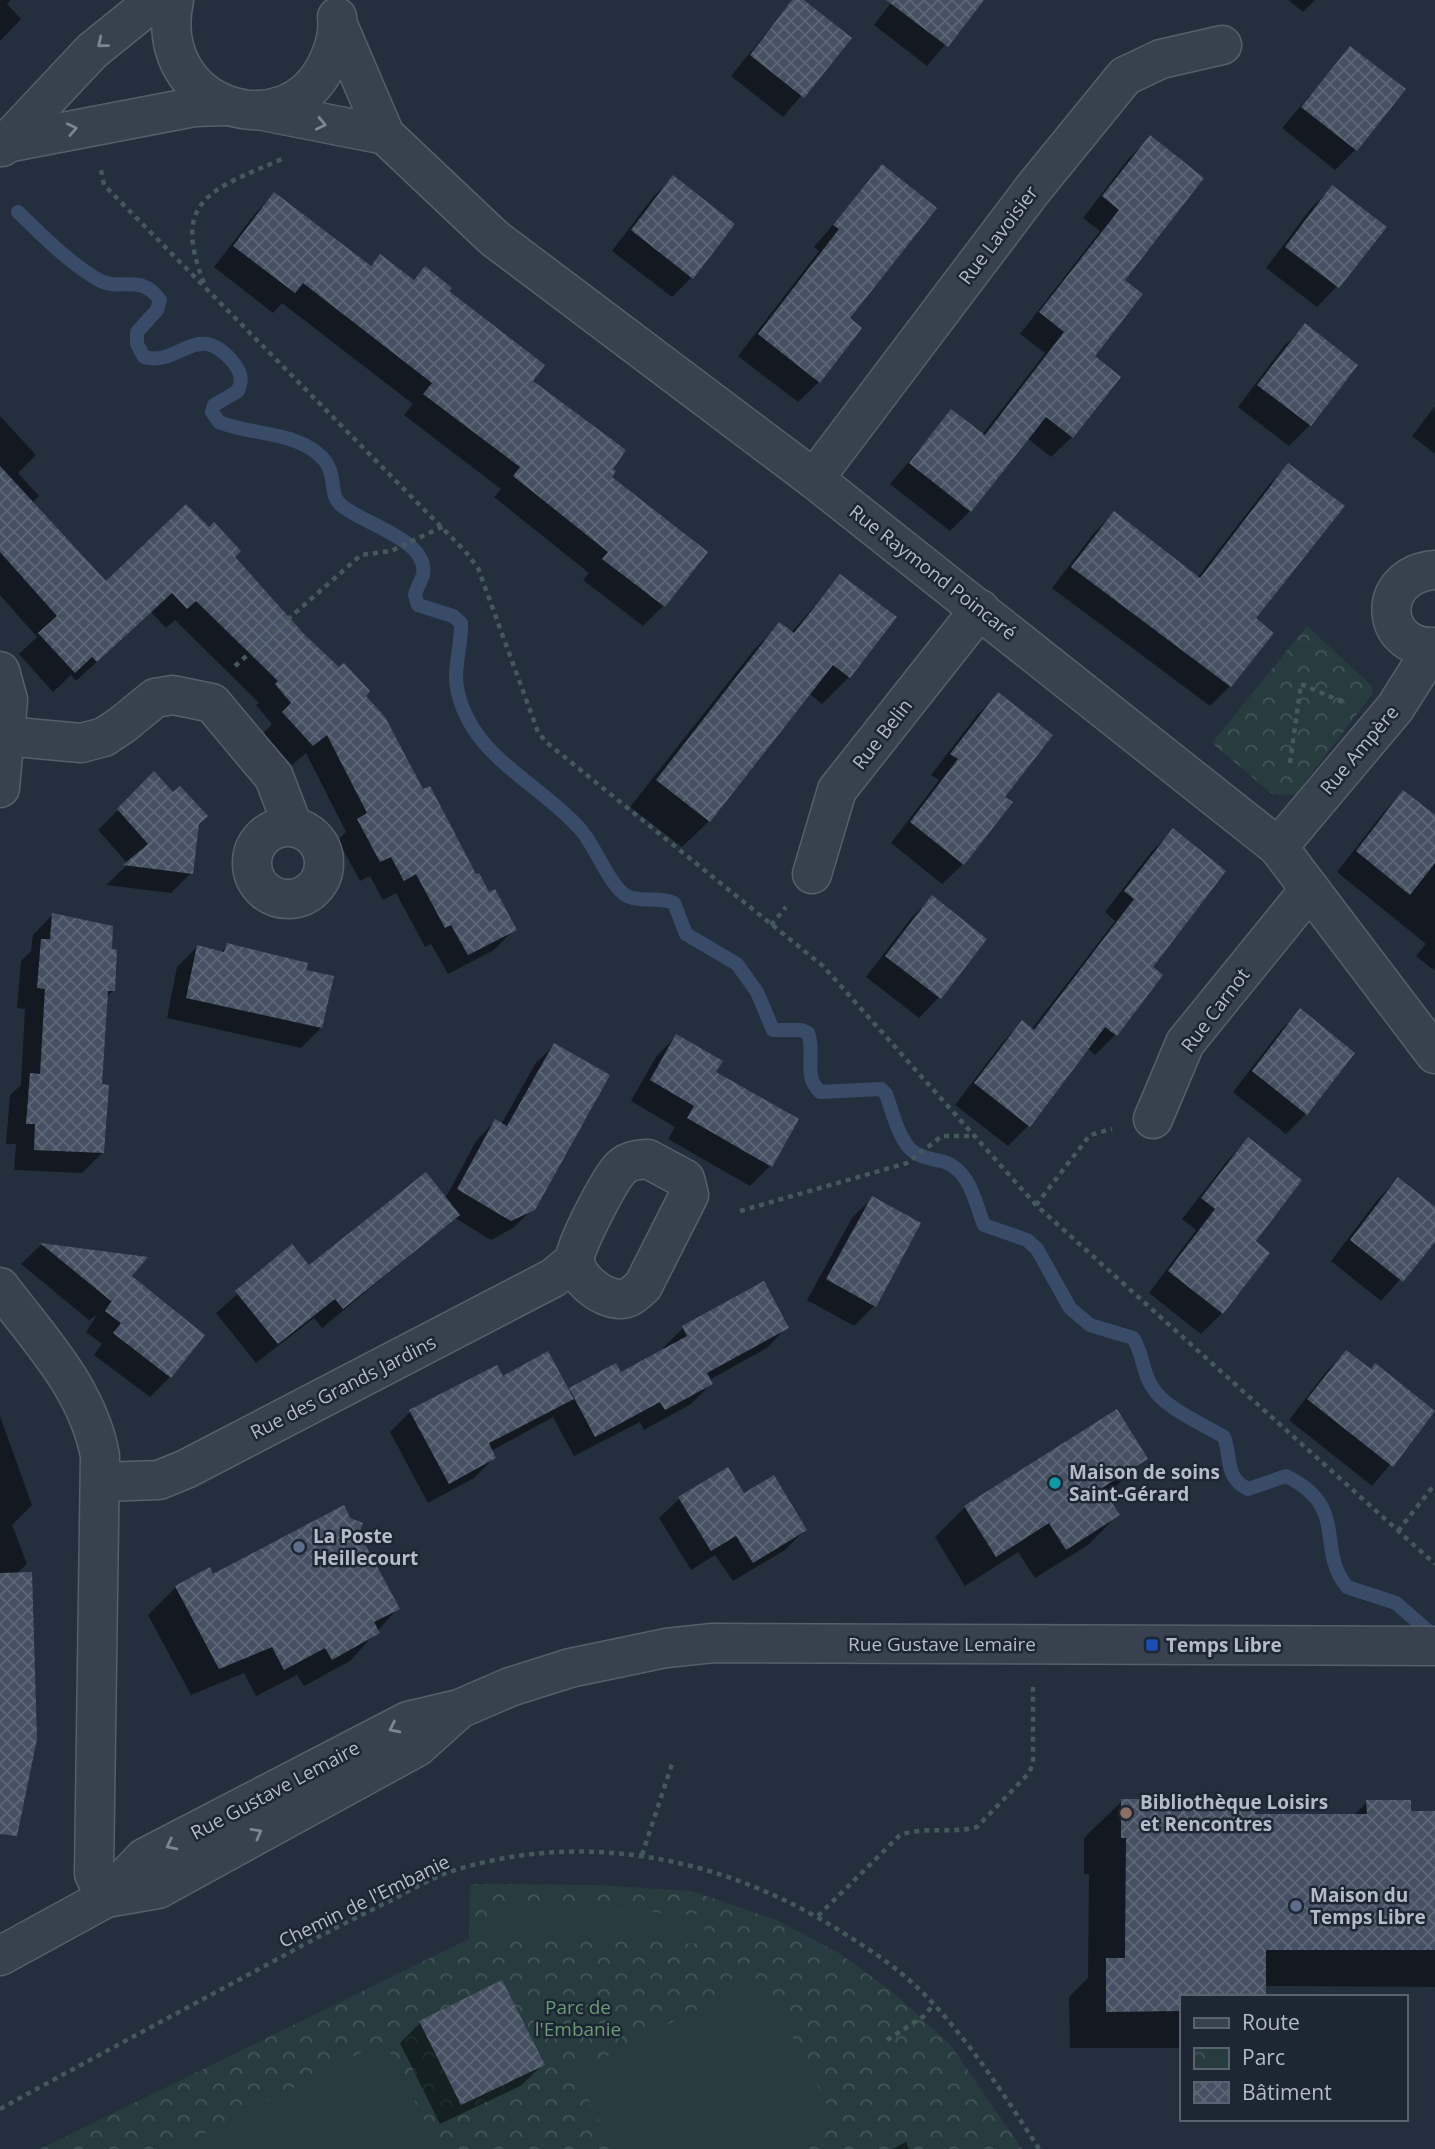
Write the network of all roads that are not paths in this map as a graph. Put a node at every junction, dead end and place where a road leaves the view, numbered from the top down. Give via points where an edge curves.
1 (155, 0) edge
2 (174, 0) edge
3 (336, 12) edge
4 (1223, 46) dead end
5 (242, 108) junction
6 (385, 135) junction
7 (3, 146) edge
8 (814, 479) junction
9 (1435, 570) edge
10 (980, 610) junction
11 (1434, 648) edge
12 (0, 671) edge
13 (5, 736) junction
14 (0, 788) edge
15 (293, 827) dead end
16 (1278, 847) junction
17 (812, 874) dead end
18 (1310, 889) junction
19 (1435, 1054) edge
20 (1153, 1119) road end
21 (575, 1260) dead end
22 (0, 1287) edge
23 (101, 1482) junction
24 (1435, 1646) edge
25 (106, 1898) junction
26 (0, 1956) edge

1 -> 7 street via 92,51
2 - 5 street via 169,22 172,49 185,74 203,93
3 - 5 street via 334,50 323,74 305,93 282,105
3 - 6 street, Rue Raymond Poincaré
4 - 8 street, Rue Lavoisier via 1161,59 1125,76 1024,200
5 -> 6 street
7 -> 5 street via 194,107
6 - 8 street, Rue Raymond Poincaré via 494,238
8 - 10 street, Rue Raymond Poincaré
9 - 11 street, Rue Ampère via 1417,572 1401,582 1392,598 1391,617 1399,633 1414,645
10 - 16 street, Rue Raymond Poincaré
10 - 17 street, Rue Belin via 837,790
11 - 16 street, Rue Ampère via 1395,708
12 - 13 street via 8,700
13 - 14 street
13 - 15 street via 80,743 104,737 155,698 173,695 212,703 274,777
16 - 18 street, Rue Raymond Poincaré
18 - 19 street, Rue Raymond Poincaré
18 - 20 street, Rue Carnot via 1185,1043
21 - 23 street, Rue des Grands Jardins via 553,1278 186,1468 159,1480
22 - 23 street via 87,1409 100,1455
23 - 25 street via 94,1874
24 - 25 street, Rue Gustave Lemaire via 738,1643 666,1648 570,1668 459,1709 417,1747 158,1889
25 - 26 street, Rue Gustave Lemaire

